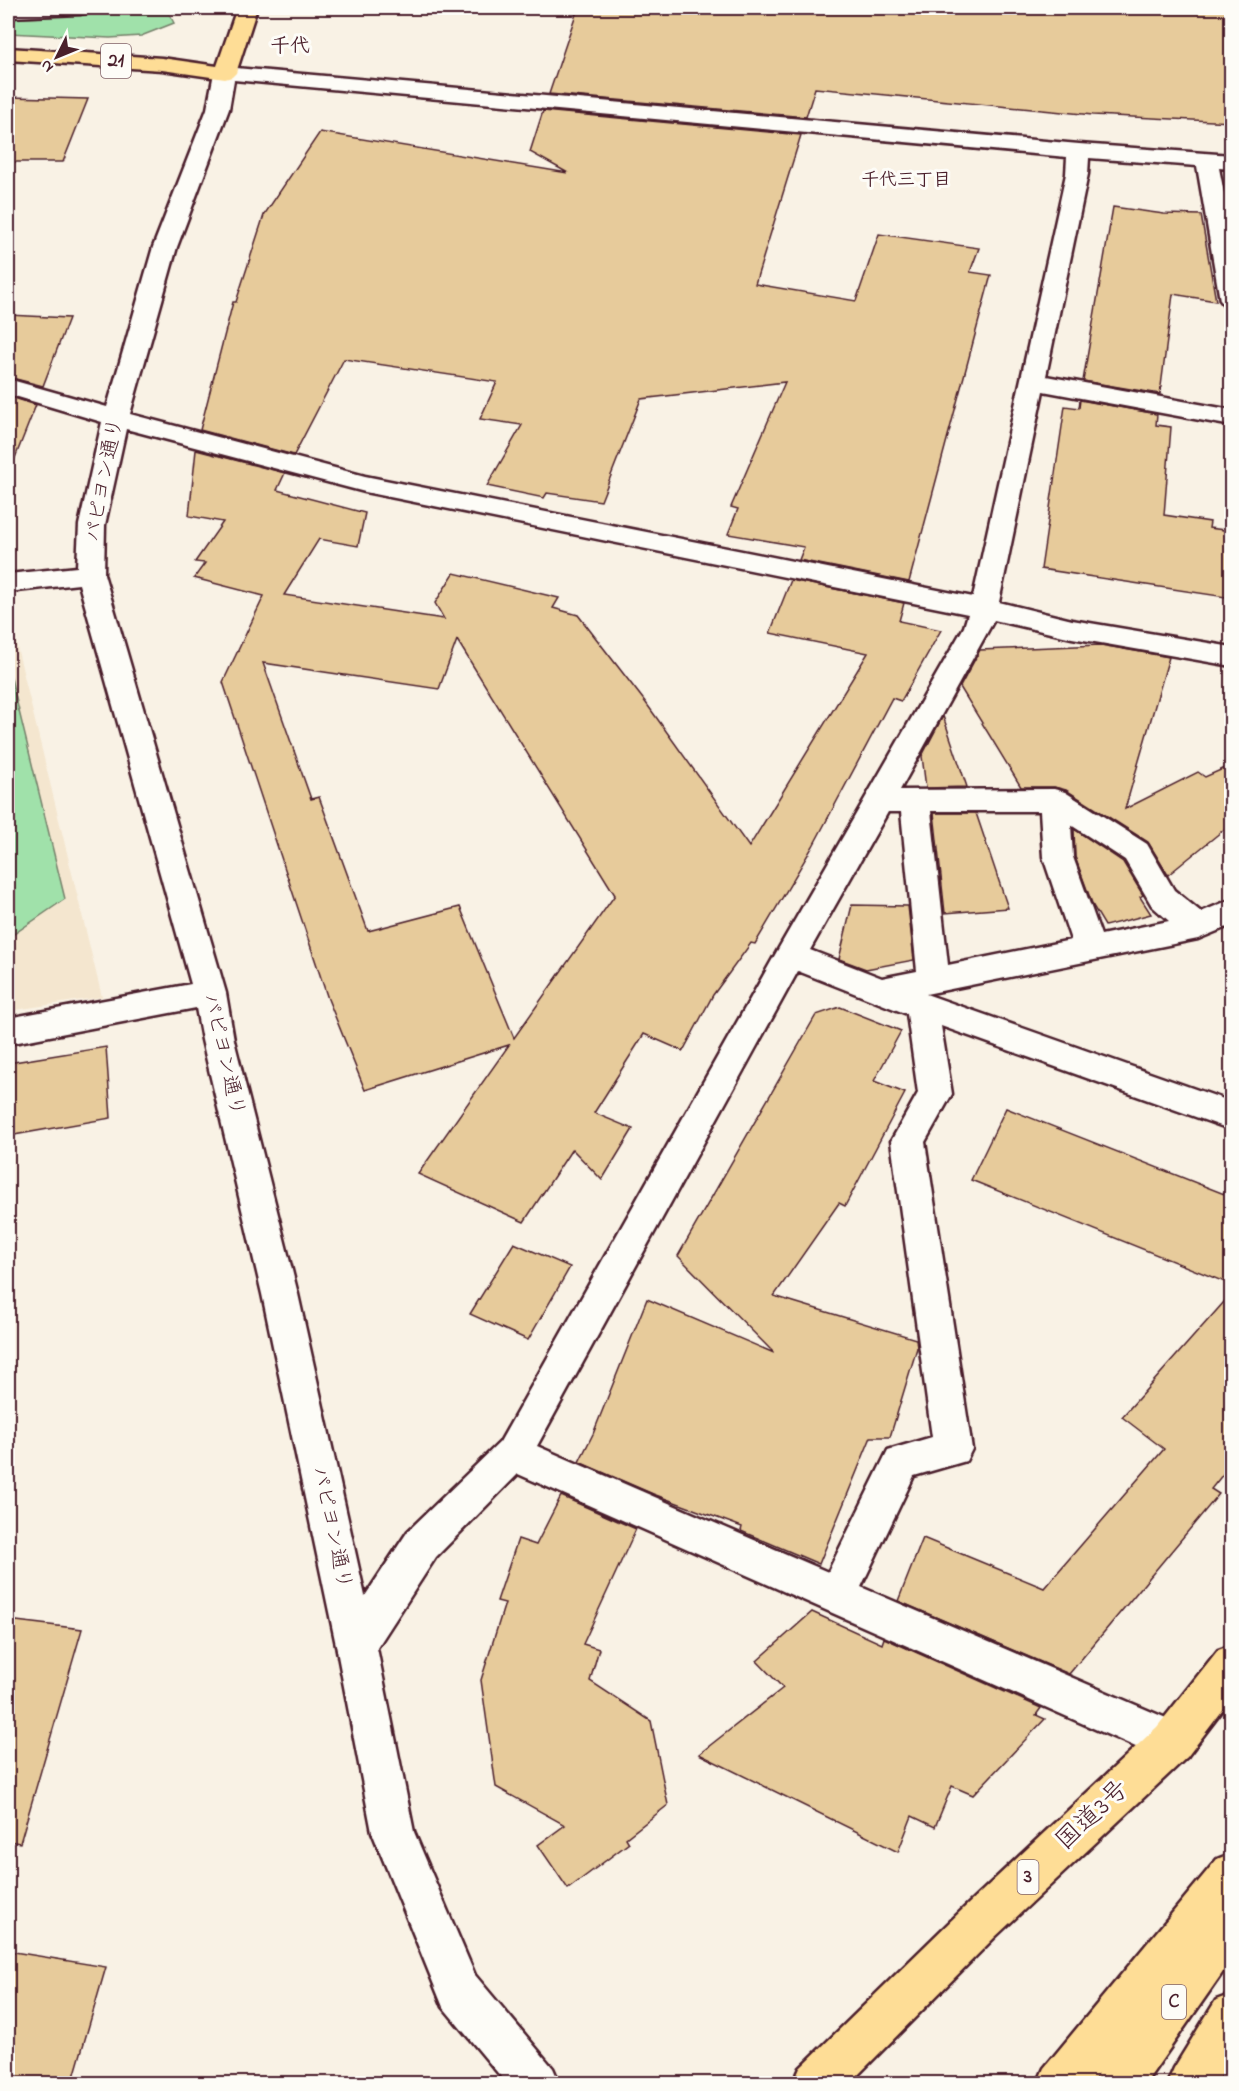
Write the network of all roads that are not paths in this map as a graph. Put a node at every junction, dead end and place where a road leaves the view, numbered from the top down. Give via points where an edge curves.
1 (80, 8) edge
2 (247, 8) edge
3 (8, 11) edge
4 (8, 54) edge
5 (225, 73) junction
6 (1079, 151) junction
7 (1207, 160) junction
8 (1232, 162) edge
9 (1232, 300) edge
10 (1031, 381) junction
11 (8, 386) edge
12 (116, 418) junction
13 (1232, 418) edge
14 (90, 574) junction
15 (8, 583) edge
16 (984, 608) junction
17 (1232, 657) edge
18 (1054, 800) junction
19 (878, 801) junction
20 (915, 801) junction
21 (1232, 910) edge
22 (1198, 927) junction
23 (1090, 949) junction
24 (791, 955) junction
25 (210, 993) junction
26 (928, 993) junction
27 (8, 1031) edge
28 (1232, 1116) edge
29 (513, 1454) junction
30 (837, 1595) junction
31 (356, 1646) junction
32 (1232, 1664) edge
33 (1172, 1742) junction
34 (1232, 1874) edge
35 (1232, 1921) edge
36 (1232, 2016) edge
37 (537, 2084) edge
38 (816, 2084) edge
39 (1060, 2084) edge
40 (1118, 2084) edge
41 (1190, 2084) edge

1 - 3 street
2 - 5 main road, パピヨン通り
4 - 5 main road, 21 via 162,64
5 - 6 street
5 - 12 street, パピヨン通り via 219,109 165,247
6 - 7 street
6 - 10 street
7 - 8 street
7 - 9 street
10 - 13 street
10 - 16 street
11 - 12 street
12 - 14 street, パピヨン通り via 92,525
12 - 16 street via 365,484
14 - 15 street
14 - 25 street, パピヨン通り
16 - 17 street via 1072,629
16 - 19 street via 978,627
18 - 20 street
18 - 22 street via 1136,852 1163,898
18 - 23 street via 1058,857
19 - 20 street
19 - 24 street
20 - 26 street
21 - 22 street
22 - 23 street
23 - 26 street
24 - 26 street via 880,992
24 - 29 street
25 - 27 street
25 - 31 street, パピヨン通り
26 - 28 street
26 - 30 street via 935,1095 908,1141 953,1449 901,1462
29 - 30 street
29 - 31 street via 422,1544
30 - 33 street
31 - 37 street, パピヨン通り via 393,1832 459,1991
32 - 33 main road, 国道3号 / 3
33 - 38 main road, 国道3号 / 3 via 979,1923
34 - 39 main road
35 - 40 main road, C
36 - 41 main road

